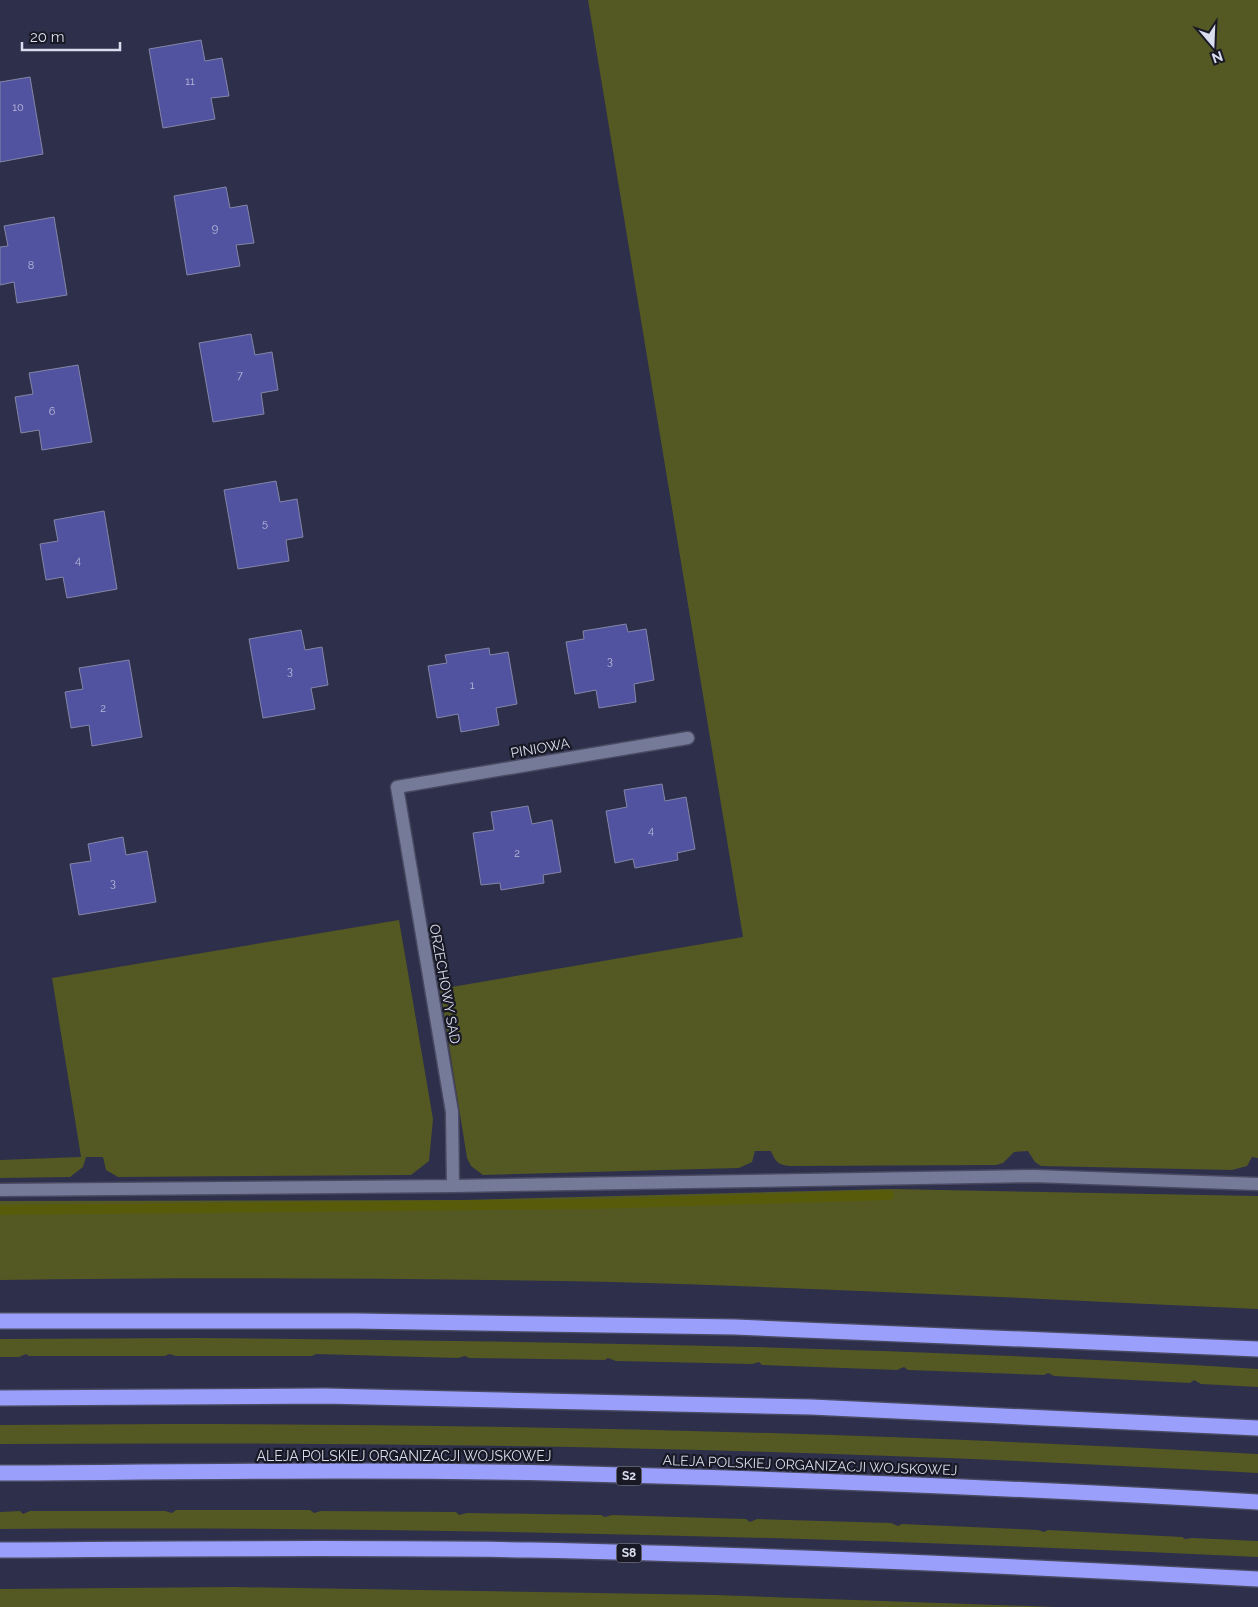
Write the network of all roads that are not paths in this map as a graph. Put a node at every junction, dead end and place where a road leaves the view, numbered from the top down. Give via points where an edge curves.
1 (688, 738) dead end
2 (397, 787) joint
3 (1258, 1184) edge
4 (453, 1186) junction
5 (0, 1190) edge
6 (0, 1321) edge
7 (1258, 1349) edge
8 (0, 1398) edge
9 (1258, 1428) edge
10 (0, 1473) edge
11 (1258, 1502) edge
12 (0, 1550) edge
13 (1258, 1579) edge

1 - 2 street, PINIOWA
2 - 4 street, ORZECHOWY SAD via 452,1112
3 - 4 street via 1034,1176
4 - 5 street
6 - 7 highway via 356,1321 735,1327
8 - 9 highway via 325,1396 801,1406
10 - 11 highway, ALEJA POLSKIEJ ORGANIZACJI WOJSKOWEJ / S2 via 548,1473 958,1486
12 - 13 highway, S8 via 346,1549 731,1555

